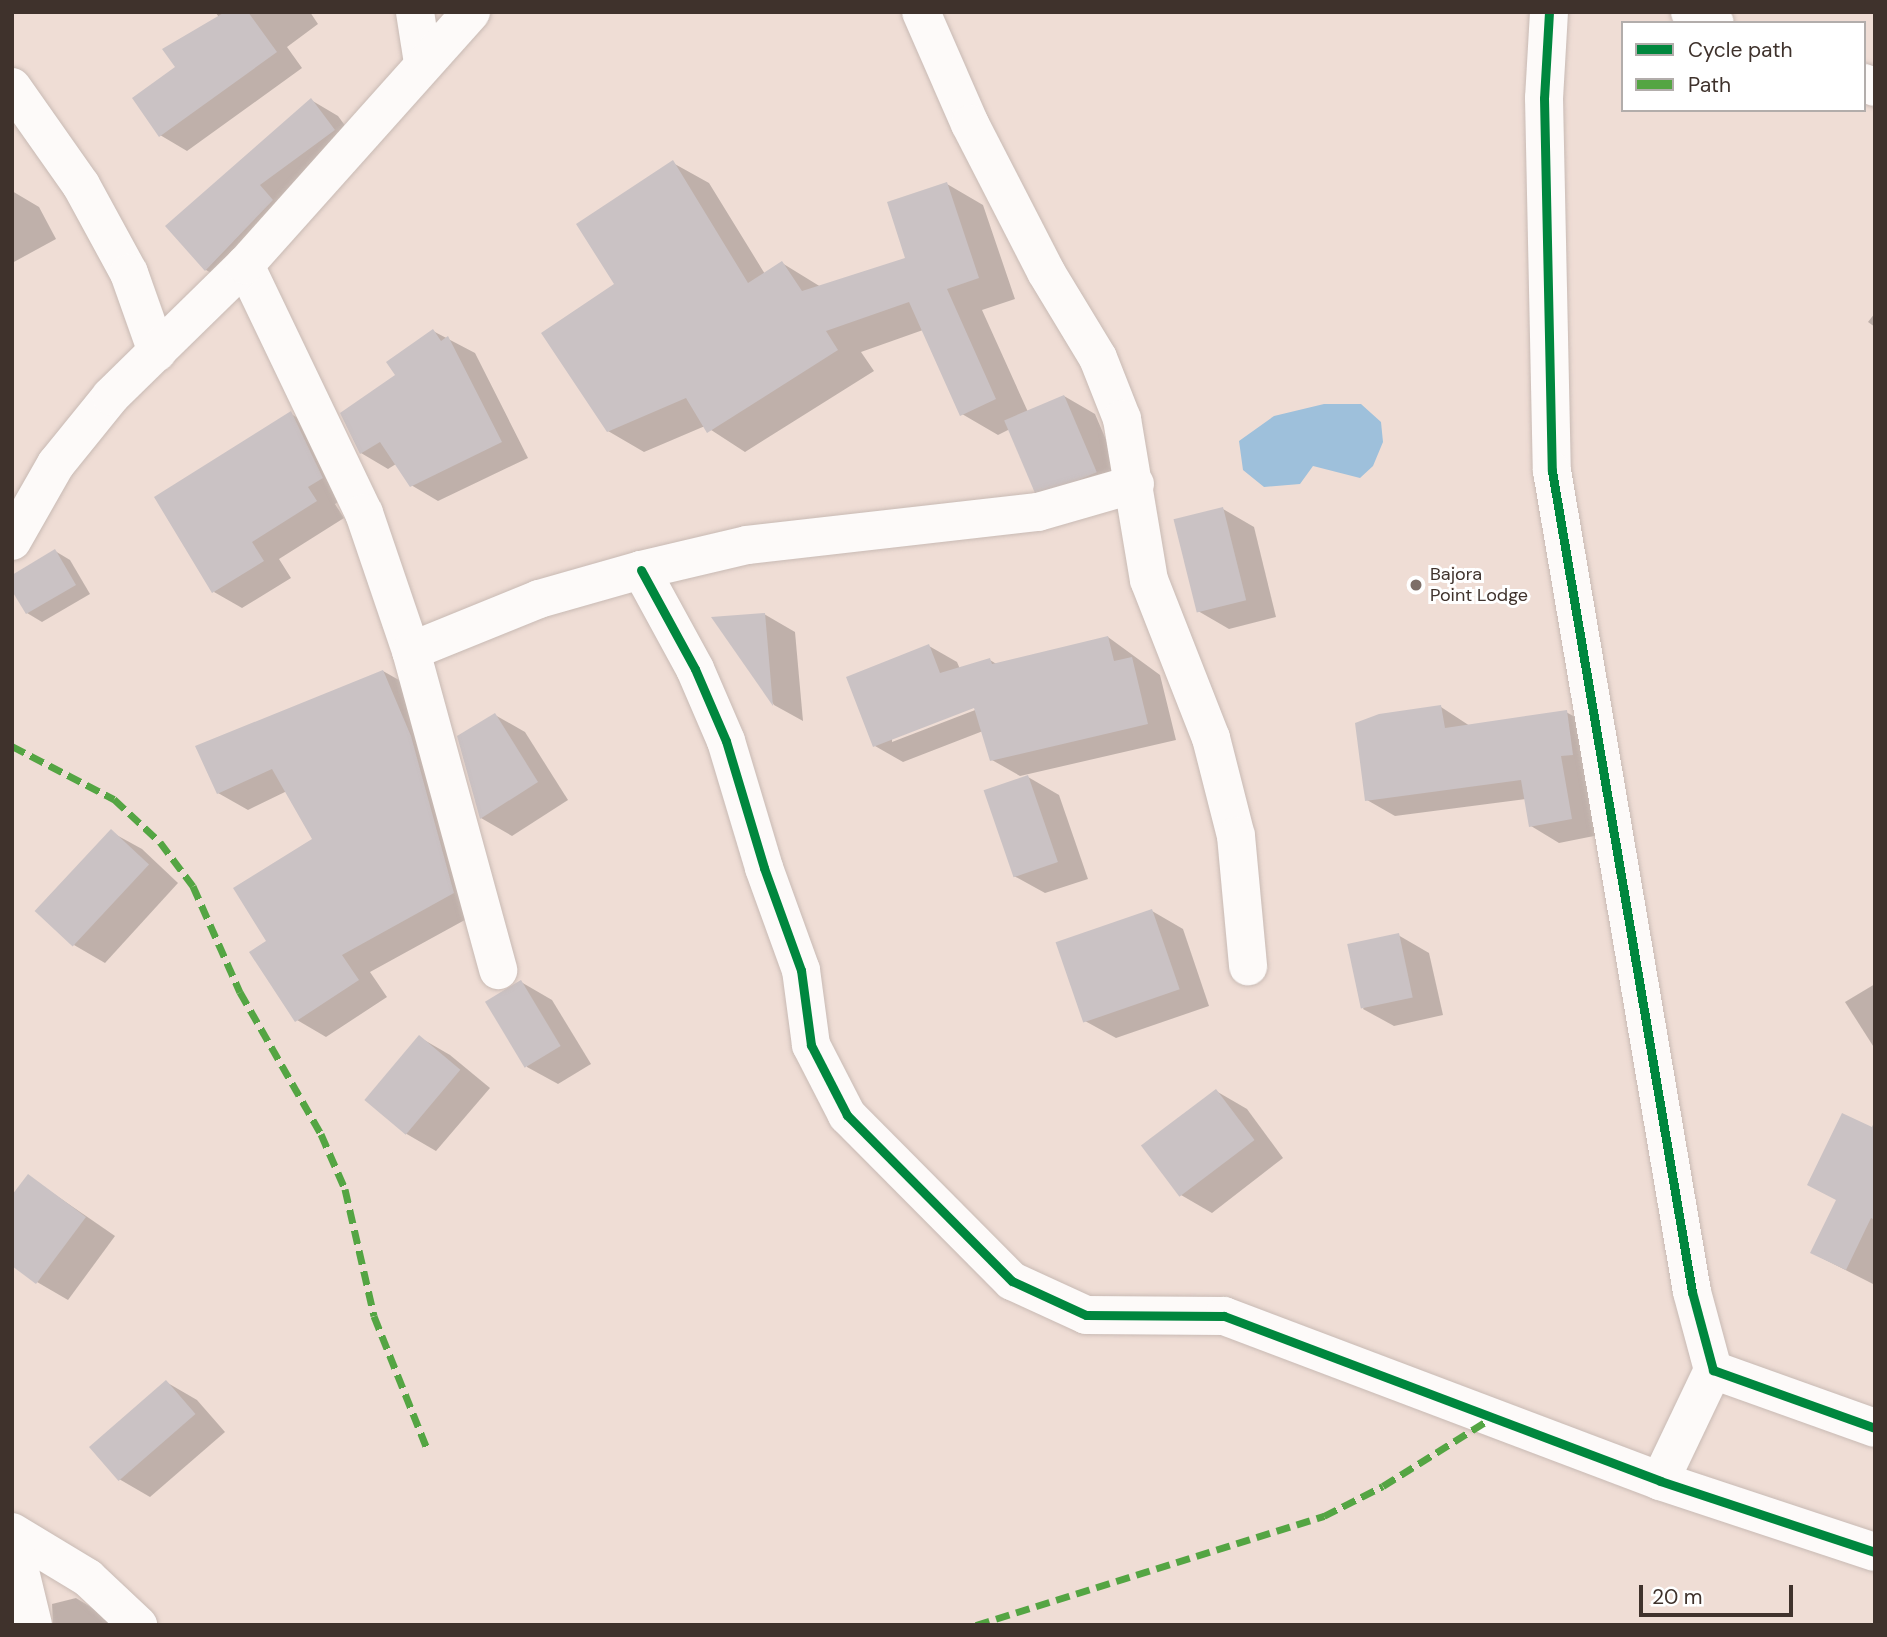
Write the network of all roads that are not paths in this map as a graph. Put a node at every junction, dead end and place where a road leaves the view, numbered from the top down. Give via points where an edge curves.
1 (415, 12) edge
2 (471, 12) edge
3 (921, 12) edge
4 (1549, 12) edge
5 (1690, 12) edge
6 (1710, 21) edge
7 (423, 63) junction
8 (12, 87) edge
9 (245, 265) junction
10 (157, 352) junction
11 (1135, 484) junction
12 (12, 541) edge
13 (641, 570) junction
14 (411, 651) junction
15 (1248, 966) dead end
16 (498, 970) dead end
17 (1713, 1370) junction
18 (1875, 1428) edge
19 (1660, 1481) junction
20 (12, 1532) edge
21 (12, 1538) edge
22 (1875, 1552) edge
23 (33, 1625) edge
24 (138, 1625) edge

1 - 7 street
2 - 7 street
3 - 11 street via 1027,235 1097,358 1122,419
4 - 17 street via 1544,98 1552,471 1692,1292
5 - 6 street
7 - 9 street
8 - 10 street via 81,184 129,273
9 - 10 street
9 - 14 street via 364,513
10 - 12 street via 111,396 56,464
11 - 13 street via 1038,512 747,545
11 - 15 street via 1149,580 1211,738 1236,836
13 - 14 street via 539,599
13 - 19 street via 695,669 726,741 801,970 811,1045 847,1115 1012,1281 1086,1315 1224,1316
14 - 16 street
17 - 18 street
17 - 19 street
19 - 22 street
20 - 24 street via 88,1578
21 - 23 street

